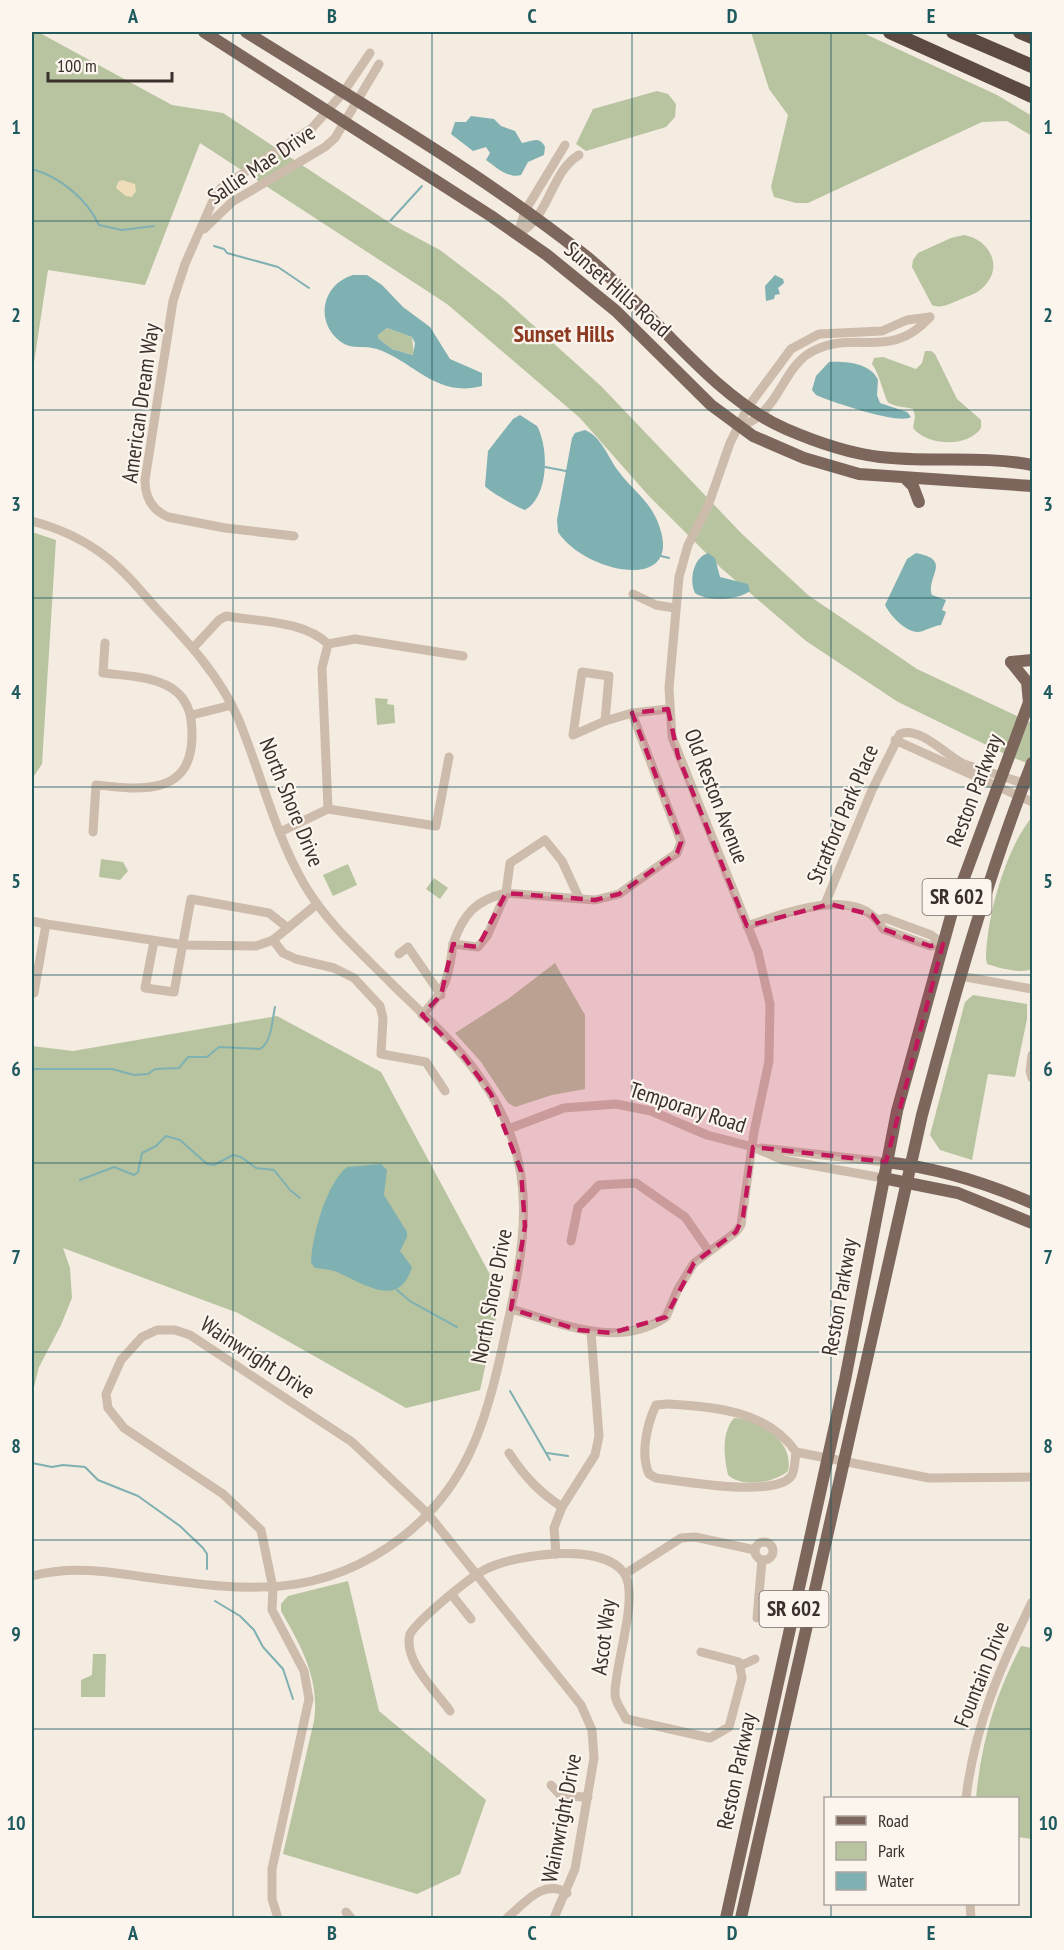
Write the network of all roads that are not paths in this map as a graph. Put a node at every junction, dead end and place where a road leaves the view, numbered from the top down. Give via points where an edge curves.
1 (204, 32) edge
2 (246, 32) edge
3 (890, 32) edge
4 (953, 32) edge
5 (1020, 32) edge
6 (1032, 37) edge
7 (370, 53) dead end
8 (379, 64) dead end
9 (1032, 66) edge
10 (342, 93) junction
11 (1032, 96) edge
12 (356, 101) junction
13 (328, 110) junction
14 (345, 121) junction
15 (565, 146) dead end
16 (579, 155) dead end
17 (525, 211) junction
18 (537, 220) junction
19 (200, 234) junction
20 (518, 234) junction
21 (748, 407) junction
22 (760, 416) junction
23 (739, 428) junction
24 (1032, 465) edge
25 (905, 478) junction
26 (934, 480) junction
27 (1032, 486) edge
28 (32, 521) edge
29 (294, 536) dead end
30 (633, 594) dead end
31 (675, 608) junction
32 (105, 643) dead end
33 (328, 644) junction
34 (193, 648) junction
35 (463, 656) dead end
36 (1032, 660) edge
37 (1030, 702) edge
38 (232, 705) junction
39 (668, 709) junction
40 (632, 713) junction
41 (192, 715) junction
42 (605, 721) junction
43 (895, 740) junction
44 (449, 758) dead end
45 (1032, 763) edge
46 (999, 781) junction
47 (1028, 785) edge
48 (1019, 796) junction
49 (1032, 802) edge
50 (328, 809) junction
51 (93, 832) dead end
52 (280, 832) junction
53 (506, 893) junction
54 (579, 898) junction
55 (317, 904) junction
56 (825, 904) junction
57 (32, 921) edge
58 (46, 924) junction
59 (747, 926) junction
60 (288, 928) junction
61 (273, 940) junction
62 (154, 941) junction
63 (453, 944) junction
64 (943, 944) junction
65 (183, 945) junction
66 (399, 954) dead end
67 (960, 976) junction
68 (1032, 988) edge
69 (32, 993) edge
70 (441, 995) junction
71 (422, 1015) junction
72 (1032, 1060) edge
73 (1032, 1078) edge
74 (445, 1090) dead end
75 (508, 1129) junction
76 (753, 1147) junction
77 (886, 1162) junction
78 (911, 1165) junction
79 (883, 1178) junction
80 (907, 1182) junction
81 (1032, 1203) edge
82 (1032, 1223) edge
83 (571, 1241) dead end
84 (708, 1250) junction
85 (511, 1309) junction
86 (591, 1332) junction
87 (796, 1452) junction
88 (509, 1453) dead end
89 (827, 1459) junction
90 (842, 1462) junction
91 (1032, 1477) edge
92 (562, 1507) junction
93 (428, 1514) junction
94 (754, 1550) junction
95 (556, 1554) junction
96 (762, 1560) junction
97 (477, 1574) junction
98 (625, 1574) junction
99 (32, 1576) edge
100 (273, 1588) junction
101 (452, 1595) junction
102 (1032, 1602) edge
103 (756, 1618) dead end
104 (471, 1619) dead end
105 (701, 1652) dead end
106 (755, 1659) dead end
107 (740, 1666) junction
108 (450, 1711) dead end
109 (551, 1785) dead end
110 (588, 1797) junction
111 (966, 1797) edge
112 (567, 1893) junction
113 (278, 1918) edge
114 (507, 1918) edge
115 (554, 1918) edge
116 (726, 1918) edge
117 (741, 1918) edge

1 - 13 main road, Sunset Hills Road
2 - 10 main road, Sunset Hills Road
3 - 11 highway
4 - 9 highway
5 - 6 highway
7 - 10 street, Sallie Mae Drive
8 - 12 street, Sallie Mae Drive
10 - 12 main road, Sunset Hills Road
10 - 13 street, Sallie Mae Drive
12 - 14 street, Sallie Mae Drive
12 - 17 main road, Sunset Hills Road
13 - 14 main road, Sunset Hills Road
13 - 19 street, Sallie Mae Drive via 302,137 221,188
14 - 19 street, Sallie Mae Drive via 325,147 223,209
14 - 20 main road, Sunset Hills Road
15 - 17 street
16 - 18 street via 567,165
17 - 18 main road, Sunset Hills Road
17 - 20 street
18 - 20 street
18 - 21 main road, Sunset Hills Road via 593,262
19 - 29 street, American Dream Way via 173,301 146,494 154,508 168,517
20 - 23 main road, Sunset Hills Road via 616,311
21 - 22 main road, Sunset Hills Road
21 - 22 street, Old Reston Avenue via 791,349 808,337 829,332 882,331 930,317 914,333 890,342 834,344 810,352
21 - 23 street, Old Reston Avenue
22 - 23 street
22 - 24 main road, Sunset Hills Road via 805,437 862,454
23 - 25 main road, Sunset Hills Road via 822,464 869,476
23 - 31 street, Old Reston Avenue via 688,545
25 - 26 main road, Sunset Hills Road
25 - 26 main road via 919,502
26 - 27 main road, Sunset Hills Road
28 - 34 street, North Shore Drive via 71,535 104,555
30 - 31 street via 656,605
31 - 39 street, Old Reston Avenue
32 - 41 street via 103,673 163,684 178,694
33 - 34 street via 306,629 226,616
33 - 35 street via 355,639
33 - 50 street via 322,668
34 - 38 street, North Shore Drive
36 - 37 main road via 1011,662 1026,682
37 - 46 main road, Reston Parkway / SR 602
38 - 41 street
38 - 52 street, North Shore Drive
39 - 40 street
39 - 59 street, Old Reston Avenue via 678,756
40 - 42 street
40 - 54 street via 681,842 677,853 619,894 595,900
41 - 51 street via 192,756 183,773 167,784 142,788 96,785
42 - 42 street via 609,676 582,672 573,735
43 - 46 street, Stratford Park Place
43 - 46 street, Stratford Park Place via 906,731 913,732 950,752 957,761
43 - 56 street, Stratford Park Place
44 - 50 street via 436,826
45 - 47 main road, Reston Parkway / SR 602
46 - 47 street
46 - 48 street
46 - 64 main road, Reston Parkway / SR 602
47 - 48 main road, Reston Parkway / SR 602
48 - 49 street
48 - 67 main road, Reston Parkway / SR 602
50 - 52 street
52 - 55 street, North Shore Drive via 297,872
53 - 54 street
53 - 54 street via 510,863 545,840 562,861
53 - 63 street via 487,897 472,909 459,925
53 - 63 street via 478,947
55 - 60 street
55 - 71 street, North Shore Drive
56 - 59 street
56 - 64 street via 852,907 878,920 885,918 931,935
57 - 58 street
58 - 62 street
58 - 69 street
59 - 76 street, Old Reston Avenue via 766,983 771,1025
60 - 61 street
60 - 65 street via 269,913 191,899
61 - 65 street via 256,946
61 - 74 street via 283,953 354,978 380,1006 381,1054 426,1062
62 - 65 street
62 - 65 street via 145,988 174,992
63 - 70 street
64 - 77 main road, Reston Parkway / SR 602 via 920,1020
66 - 70 street via 408,946
67 - 68 street
67 - 78 main road, Reston Parkway / SR 602
70 - 71 street
71 - 75 street, North Shore Drive via 479,1075
72 - 73 street
75 - 76 street, Temporary Road via 564,1108 616,1104 651,1111 707,1135
75 - 85 street, North Shore Drive via 521,1171 525,1216
76 - 77 street, Temporary Road
76 - 79 street, Temporary Road via 795,1162
76 - 84 street, Old Reston Avenue via 741,1225
77 - 78 main road
77 - 79 main road, Reston Parkway / SR 602
78 - 80 main road, Reston Parkway / SR 602
78 - 81 main road via 975,1179
79 - 80 main road
79 - 89 main road, Reston Parkway / SR 602
80 - 82 main road via 958,1193
80 - 90 main road, Reston Parkway / SR 602
83 - 84 street via 578,1207 599,1185 636,1183 685,1217
84 - 86 street, Old Reston Avenue via 684,1277 666,1317 650,1326
85 - 86 street, Old Reston Avenue
85 - 93 street, North Shore Drive via 492,1396 477,1440 456,1479
86 - 92 street via 599,1436 595,1455
87 - 87 street via 787,1438 767,1423 745,1414 667,1404 656,1405 650,1419 645,1464 649,1474 656,1478 752,1488 781,1484 792,1474
87 - 89 street
88 - 92 street via 523,1475
89 - 90 street
89 - 116 main road, Reston Parkway / SR 602
90 - 91 street via 929,1478
90 - 117 main road, Reston Parkway / SR 602
92 - 95 street via 554,1528
93 - 97 street, Wainwright Drive
93 - 100 street, North Shore Drive via 383,1550 347,1569
93 - 100 street, Wainwright Drive via 352,1442 301,1407 190,1335 157,1330 136,1343 119,1363 106,1394 108,1408 124,1428 223,1494 261,1530
94 - 96 street
94 - 96 street via 765,1542 772,1547 771,1557
94 - 98 street via 695,1537 681,1538
95 - 97 street, Ascot Way via 498,1564
95 - 98 street, Ascot Way via 608,1559
96 - 103 street
97 - 101 street, Ascot Way
97 - 110 street, Wainwright Drive via 579,1701 587,1717 594,1744
98 - 107 street, Ascot Way via 630,1596 615,1696 627,1719 710,1738 729,1727 742,1678
99 - 100 street, North Shore Drive via 60,1570 96,1570 225,1588
100 - 113 street, Wainwright Drive via 272,1611 304,1671 309,1699 272,1869 272,1899
101 - 104 street
101 - 108 street, Ascot Way via 413,1629 409,1641 415,1663
102 - 111 street, Fountain Drive via 981,1717
105 - 107 street via 739,1662
106 - 107 street
109 - 110 street via 561,1796
110 - 112 street, Wainwright Drive
112 - 114 street via 540,1890
112 - 115 street, Wainwright Drive

